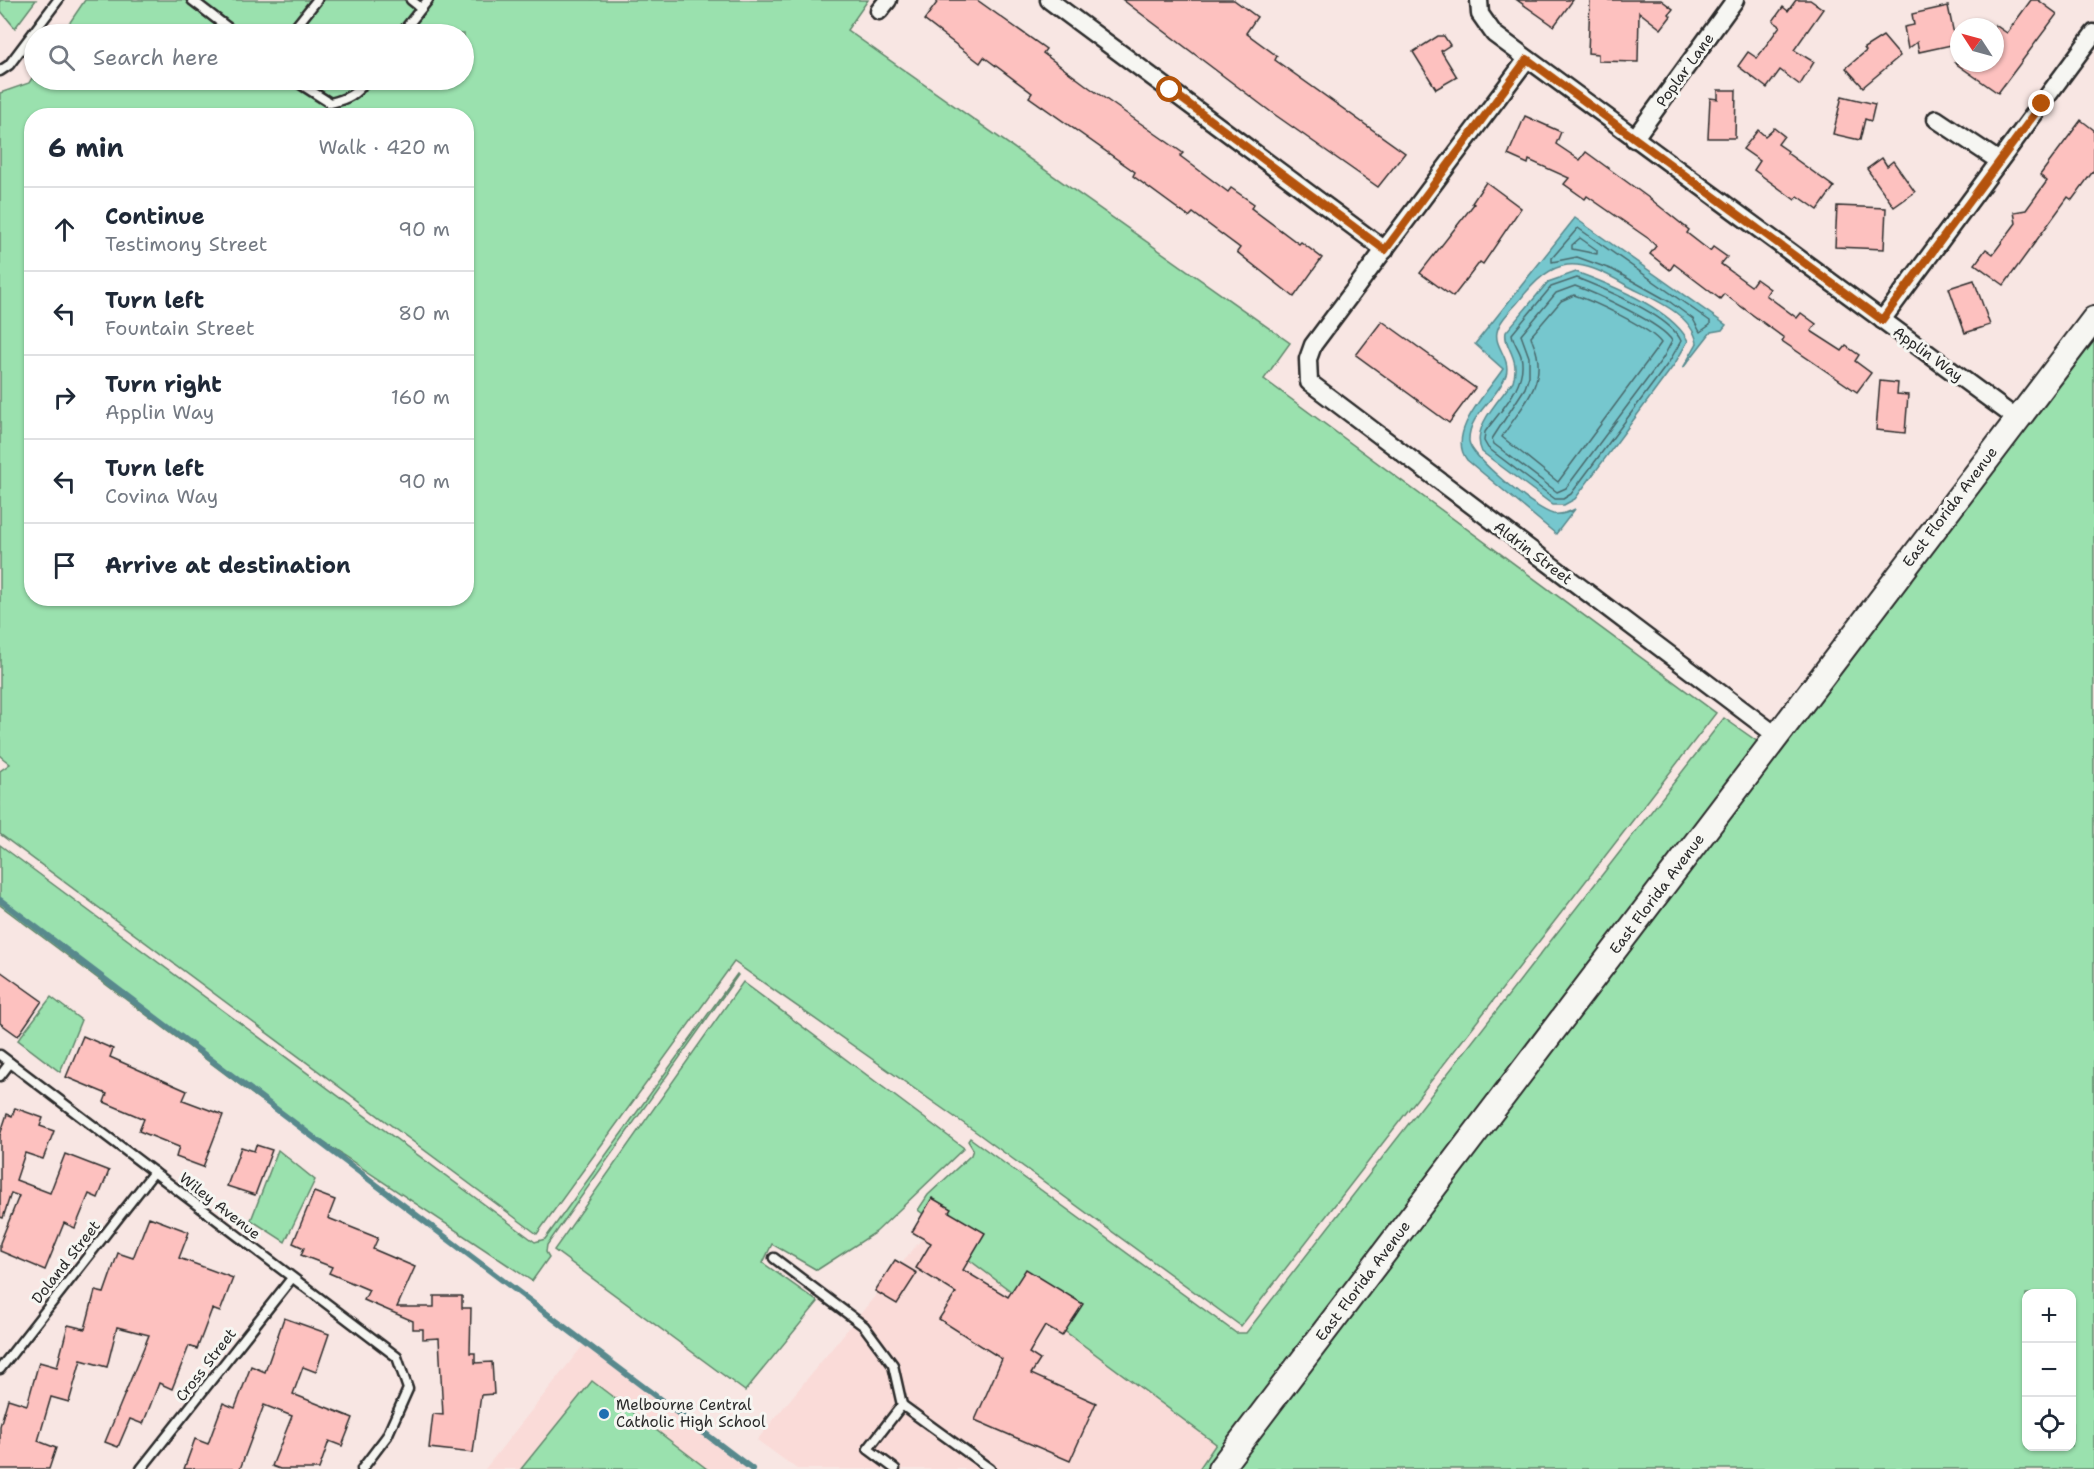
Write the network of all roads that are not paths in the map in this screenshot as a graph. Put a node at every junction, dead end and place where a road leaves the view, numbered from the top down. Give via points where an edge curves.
1 (58, 0) edge
2 (192, 0) edge
3 (317, 0) edge
4 (411, 0) edge
5 (428, 0) edge
6 (1049, 0) edge
7 (1479, 0) edge
8 (1735, 0) edge
9 (422, 8) junction
10 (40, 24) edge
11 (223, 24) edge
12 (298, 24) edge
13 (409, 24) edge
14 (2094, 33) edge
15 (24, 45) edge
16 (1527, 59) junction
17 (0, 70) edge
18 (310, 90) edge
19 (359, 90) edge
20 (1936, 119) dead end
21 (1634, 139) junction
22 (1999, 161) junction
23 (1385, 250) junction
24 (2094, 319) edge
25 (1882, 320) junction
26 (2017, 419) junction
27 (1777, 736) junction
28 (0, 1055) edge
29 (10, 1063) junction
30 (0, 1076) edge
31 (154, 1172) junction
32 (774, 1258) dead end
33 (292, 1278) junction
34 (0, 1369) edge
35 (902, 1405) junction
36 (141, 1469) edge
37 (362, 1469) edge
38 (895, 1469) edge
39 (990, 1469) edge
40 (1220, 1469) edge

1 - 10 lane
2 - 11 lane
3 - 12 lane
4 - 9 lane
5 - 9 lane
6 - 23 street
7 - 16 street, Applin Way via 1486,26
8 - 21 street, Poplar Lane
9 - 13 lane
14 - 22 street
15 - 17 lane via 9,65
16 - 21 street, Applin Way
16 - 23 street
18 - 19 lane via 330,103 347,99
20 - 22 street
21 - 25 street, Applin Way
22 - 25 street
23 - 27 street, Aldrin Street via 1314,345 1308,359 1309,382
24 - 26 street, East Florida Avenue
25 - 26 street, Applin Way
26 - 27 street, East Florida Avenue
27 - 40 street, East Florida Avenue
28 - 29 lane, Wiley Avenue
29 - 30 lane
29 - 31 lane, Wiley Avenue
31 - 33 lane, Wiley Avenue
31 - 34 lane, Doland Street
32 - 35 lane via 864,1326 893,1365
33 - 36 lane, Cross Street
33 - 37 lane, Wiley Avenue via 398,1357 408,1389 387,1436
35 - 38 lane via 868,1449
35 - 39 lane

